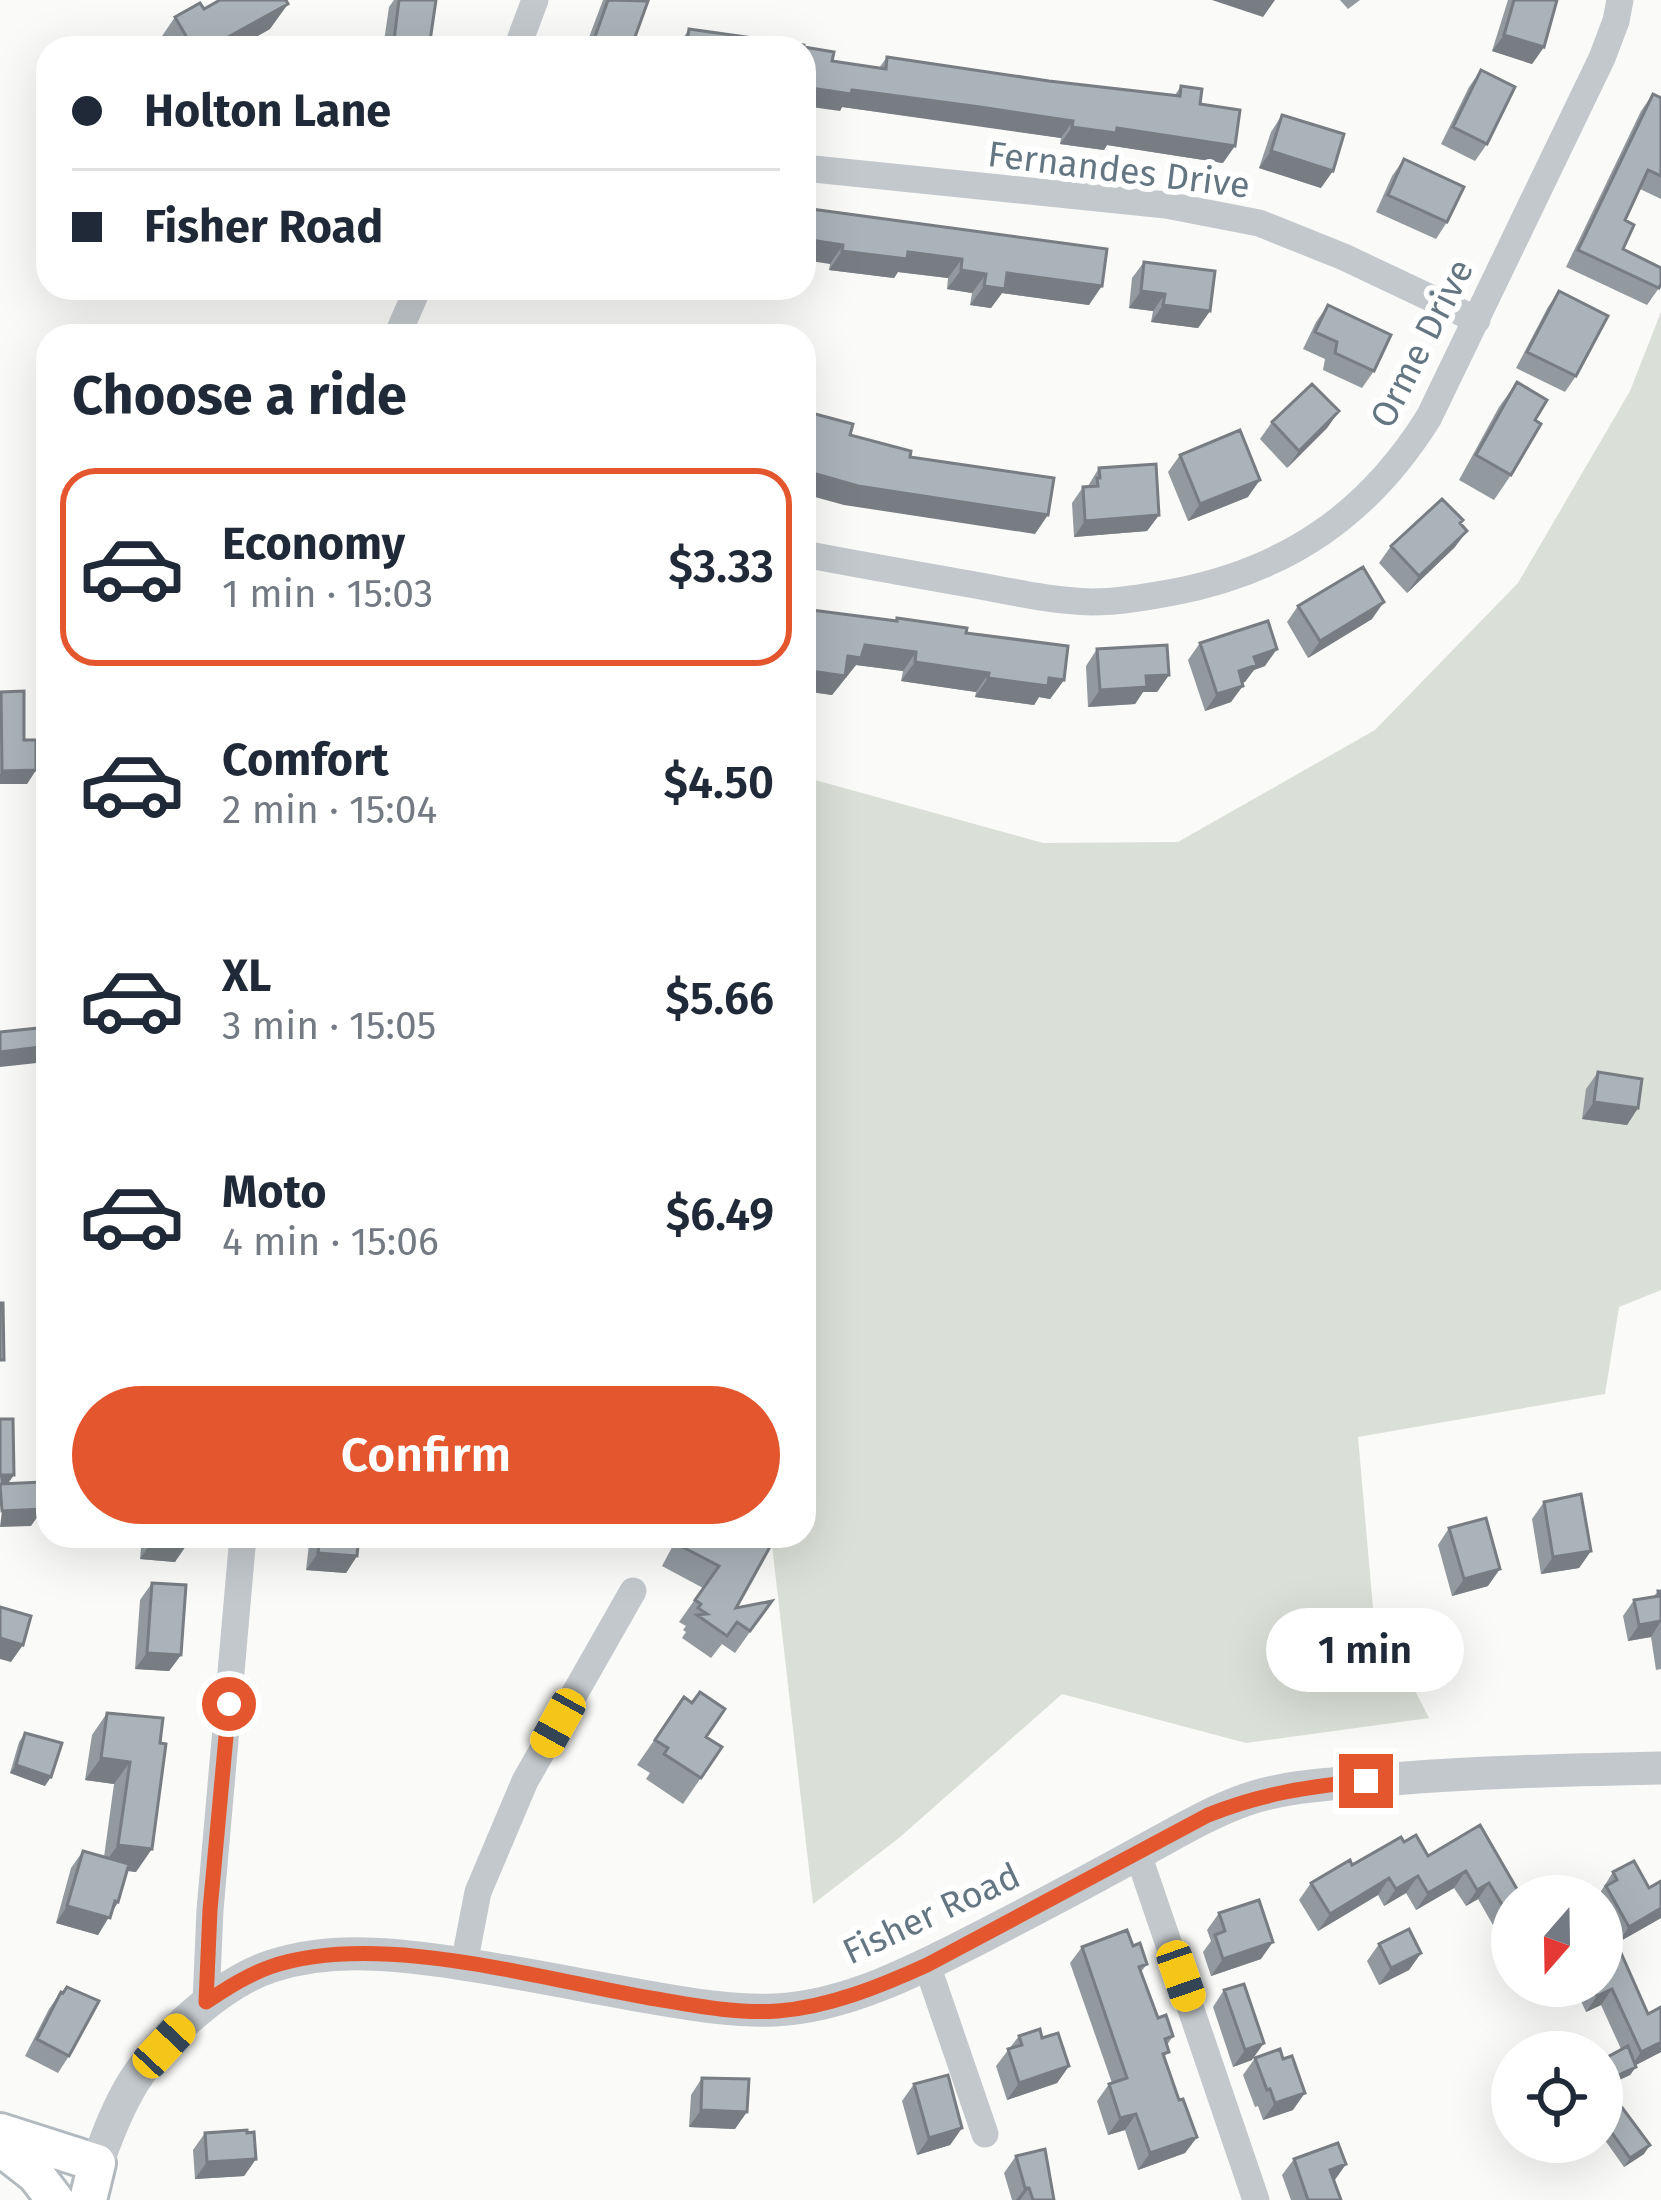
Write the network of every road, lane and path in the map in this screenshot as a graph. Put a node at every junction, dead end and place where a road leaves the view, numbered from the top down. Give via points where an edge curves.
1 (535, 0) edge
2 (1620, 0) edge
3 (522, 36) edge
4 (816, 169) edge
5 (1477, 320) junction
6 (816, 556) edge
7 (242, 1548) edge
8 (633, 1591) dead end
9 (1661, 1768) edge
10 (1138, 1854) junction
11 (464, 1964) junction
12 (927, 1965) junction
13 (206, 2002) junction
14 (0, 2132) edge
15 (985, 2134) dead end
16 (0, 2147) edge
17 (97, 2163) junction
18 (55, 2200) edge
19 (88, 2200) edge
20 (1256, 2200) edge

1 - 3 street
2 - 5 street, Orme Drive via 1602,58
4 - 5 street, Fernandes Drive via 1166,205 1259,223
5 - 6 street, Orme Drive via 1429,417 1368,496 1287,554 1222,582 1142,598 1068,601
7 - 13 street
8 - 11 street via 525,1781 478,1892
9 - 10 street, Fisher Road via 1479,1772 1292,1789 1208,1815
10 - 12 street, Fisher Road
10 - 20 street
11 - 12 street, Fisher Road via 673,2002 778,2011
11 - 13 street, Fisher Road via 379,1952 328,1955 274,1965
12 - 15 street
13 - 17 street, Fisher Road via 136,2077
14 - 17 main road
16 - 18 main road
17 - 19 main road

